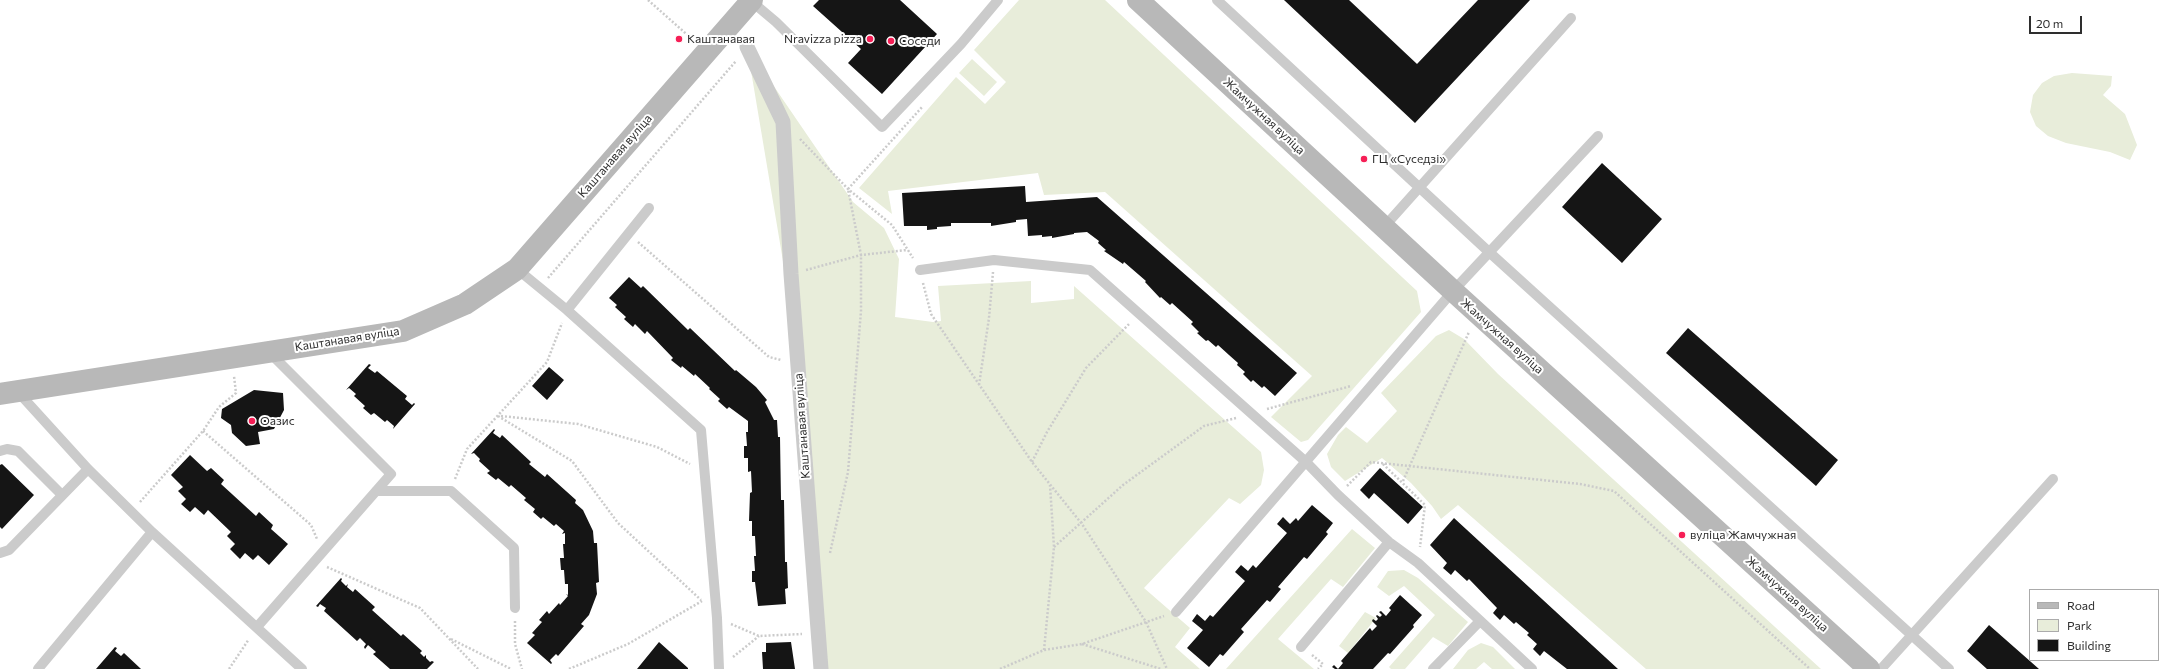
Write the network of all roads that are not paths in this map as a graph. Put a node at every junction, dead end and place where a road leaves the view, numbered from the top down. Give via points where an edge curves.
1 (751, 0) edge
2 (998, 0) edge
3 (1138, 0) edge
4 (1217, 0) edge
5 (1571, 18) dead end
6 (747, 47) road end
7 (1598, 136) dead end
8 (1420, 188) junction
9 (649, 208) dead end
10 (1384, 227) junction
11 (1489, 252) junction
12 (517, 270) junction
13 (920, 270) road end
14 (1453, 291) junction
15 (567, 310) junction
16 (269, 352) junction
17 (8, 392) edge
18 (0, 451) edge
19 (1306, 462) junction
20 (88, 469) junction
21 (2053, 479) dead end
22 (376, 491) junction
23 (62, 495) junction
24 (152, 532) junction
25 (1389, 542) junction
26 (0, 553) edge
27 (515, 608) road end
28 (1176, 612) road end
29 (1480, 622) junction
30 (257, 627) junction
31 (1912, 635) junction
32 (1301, 647) road end
33 (38, 669) edge
34 (302, 669) edge
35 (719, 669) edge
36 (821, 669) edge
37 (1434, 669) edge
38 (1532, 669) edge
39 (1869, 669) edge
40 (1881, 669) edge
41 (1949, 669) edge

1 - 2 lane via 882,127 961,44
1 - 12 main road, Каштанавая вуліца
3 - 10 main road, Жамчужная вуліца
4 - 8 lane
5 - 8 lane
6 - 36 street, Каштанавая вуліца via 782,122
7 - 11 lane
8 - 10 lane
8 - 11 lane
9 - 15 lane
10 - 14 main road, Жамчужная вуліца
11 - 14 lane
11 - 31 lane
12 - 15 lane
12 - 16 main road, Каштанавая вуліца via 465,304 404,330
13 - 19 lane via 994,260 1090,270
14 - 19 lane
14 - 39 main road, Жамчужная вуліца
15 - 35 lane via 701,430 718,618
16 - 17 main road, Каштанавая вуліца
16 - 22 lane via 391,474
17 - 20 lane
18 - 23 lane via 18,451
19 - 25 lane
19 - 28 lane
20 - 23 lane
20 - 24 lane
21 - 31 lane
22 - 27 lane via 451,491 514,548
22 - 30 lane
23 - 26 lane via 9,550
24 - 30 lane
24 - 33 lane
25 - 29 lane via 1418,563
25 - 32 lane
29 - 37 lane
29 - 38 lane
30 - 34 lane
31 - 40 lane
31 - 41 lane

